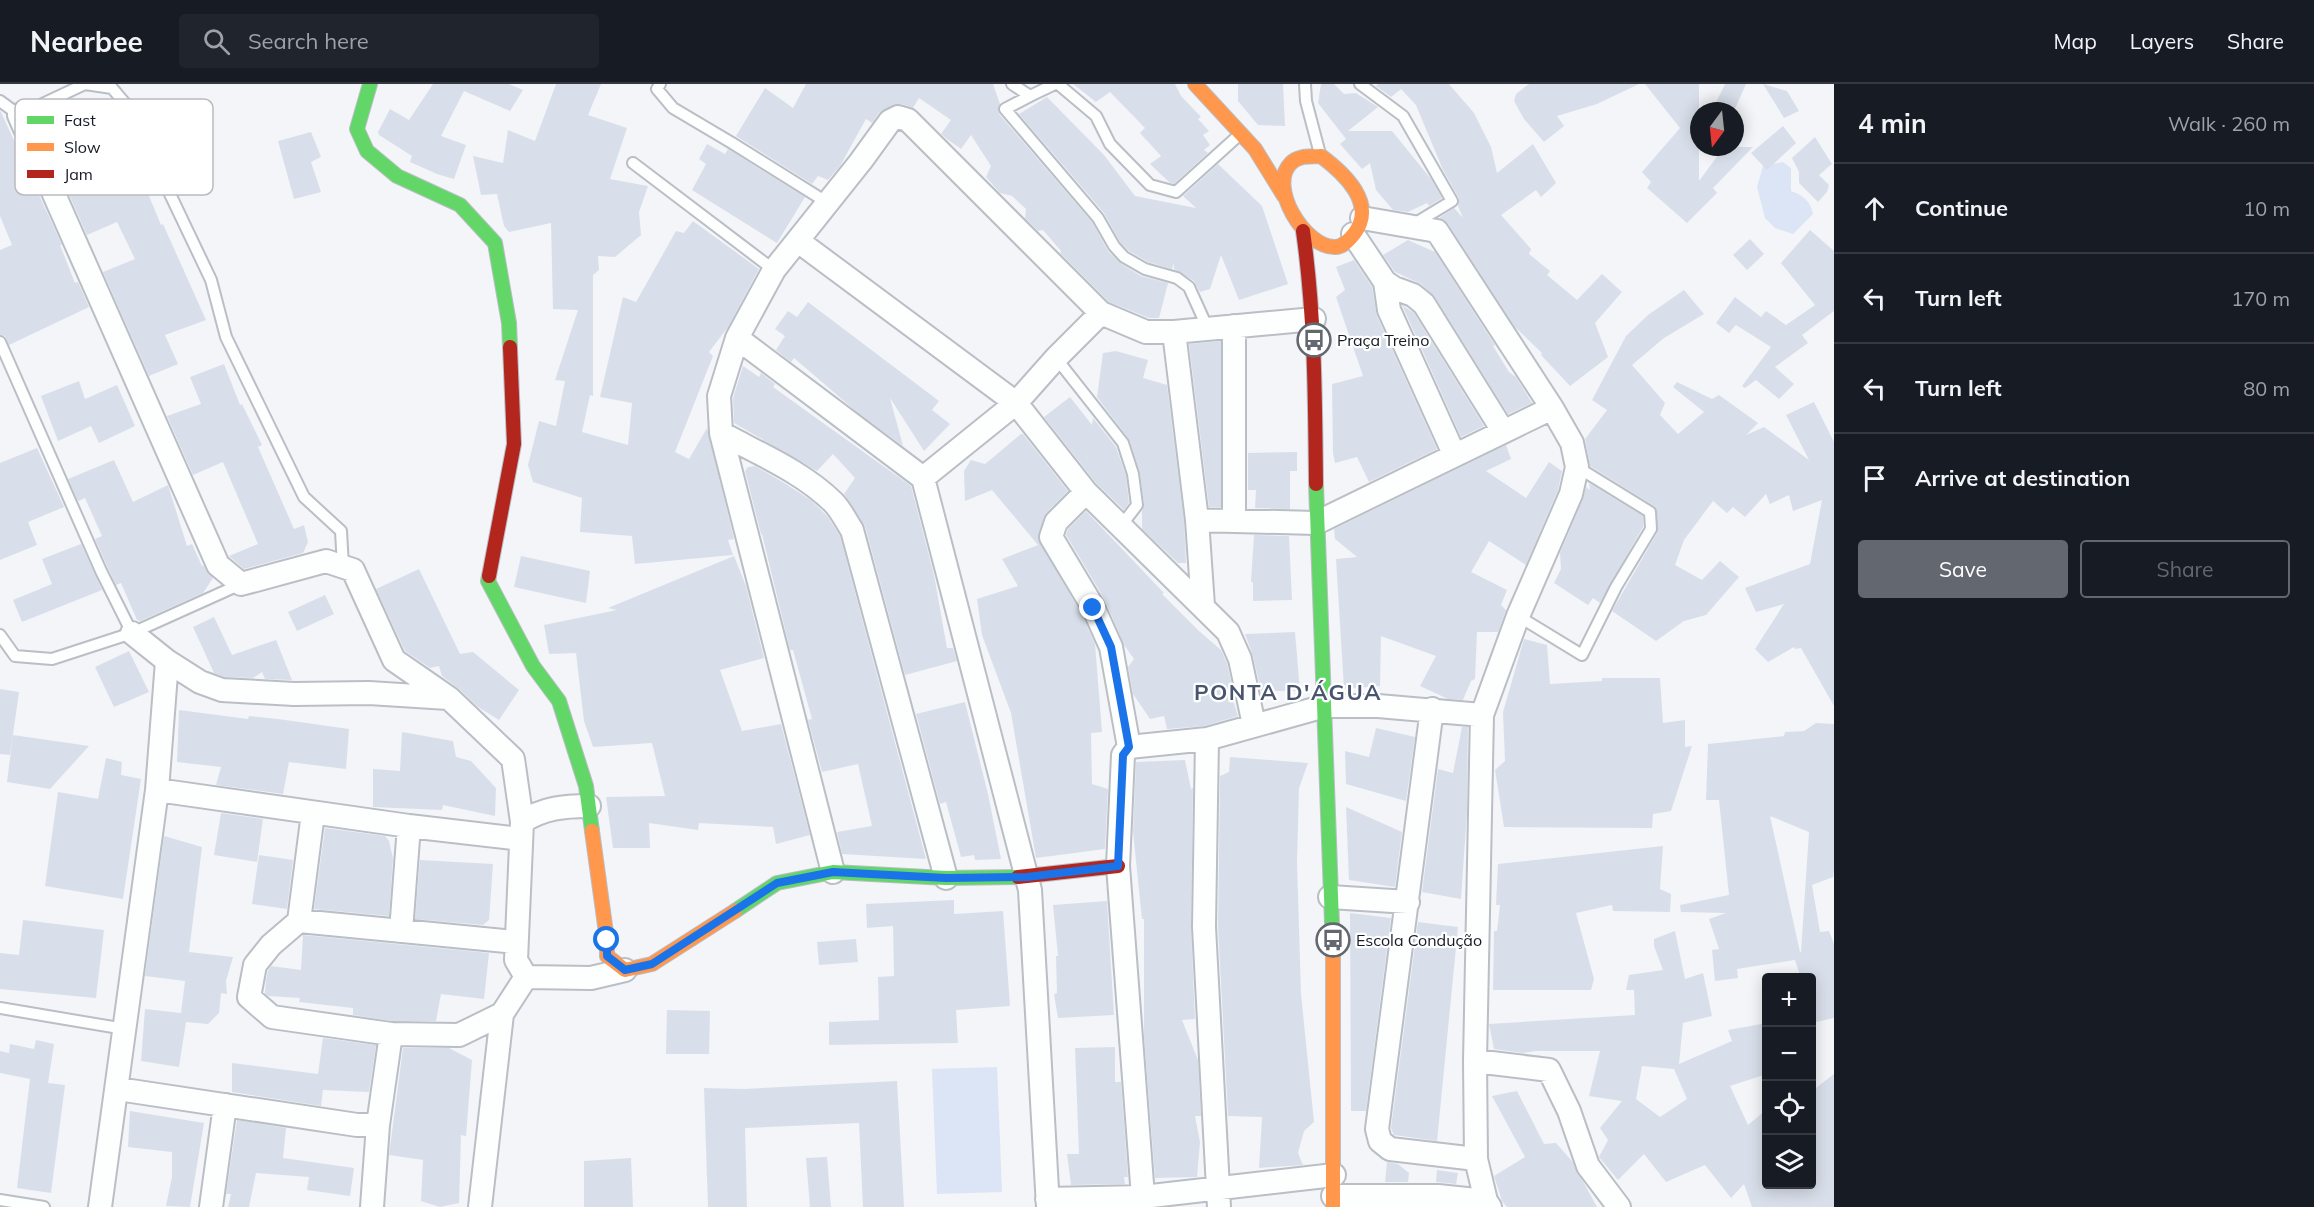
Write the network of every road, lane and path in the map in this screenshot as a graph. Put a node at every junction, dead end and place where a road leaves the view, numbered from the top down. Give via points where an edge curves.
1 (370, 84) edge
2 (660, 84) edge
3 (1012, 84) edge
4 (1056, 84) edge
5 (1195, 84) edge
6 (1305, 84) edge
7 (1360, 84) edge
8 (1030, 96) junction
9 (53, 99) edge
10 (121, 99) edge
11 (0, 101) edge
12 (15, 112) edge
13 (1240, 134) junction
14 (1255, 149) junction
15 (1321, 156) junction
16 (1301, 157) junction
17 (633, 163) dead end
18 (54, 195) edge
19 (171, 195) edge
20 (1284, 196) junction
21 (828, 203) junction
22 (1358, 226) junction
23 (1411, 226) junction
24 (1303, 231) junction
25 (798, 241) junction
26 (1328, 256) junction
27 (774, 270) junction
28 (1310, 282) junction
29 (1385, 282) junction
30 (1101, 313) junction
31 (1314, 319) junction
32 (1234, 326) junction
33 (1208, 329) junction
34 (1174, 332) junction
35 (737, 338) junction
36 (0, 342) edge
37 (1056, 358) junction
38 (1016, 403) junction
39 (1552, 408) junction
40 (1503, 431) junction
41 (721, 433) junction
42 (1454, 454) junction
43 (1577, 467) junction
44 (923, 478) junction
45 (1086, 492) junction
46 (1197, 520) junction
47 (1234, 521) junction
48 (1316, 523) junction
49 (1121, 526) junction
50 (343, 567) junction
51 (241, 584) junction
52 (1203, 606) junction
53 (1518, 616) junction
54 (132, 633) junction
55 (0, 635) edge
56 (0, 655) edge
57 (15, 656) junction
58 (167, 661) junction
59 (449, 698) junction
60 (1325, 706) junction
61 (1432, 709) junction
62 (1482, 715) junction
63 (1254, 725) junction
64 (1206, 739) junction
65 (1129, 747) junction
66 (157, 790) junction
67 (589, 806) junction
68 (313, 813) junction
69 (409, 826) junction
70 (522, 831) junction
71 (1118, 866) junction
72 (833, 872) junction
73 (1027, 877) junction
74 (946, 878) junction
75 (1330, 897) junction
76 (1408, 902) junction
77 (299, 921) junction
78 (401, 931) junction
79 (515, 942) junction
80 (625, 970) junction
81 (526, 977) junction
82 (0, 1008) edge
83 (502, 1014) junction
84 (125, 1029) junction
85 (391, 1034) junction
86 (1475, 1061) junction
87 (118, 1089) junction
88 (225, 1105) junction
89 (378, 1125) junction
90 (1476, 1159) junction
91 (1333, 1193) edge
92 (1218, 1197) edge
93 (0, 1200) edge
94 (1143, 1202) edge
95 (1438, 1202) edge
96 (1048, 1203) edge
97 (1488, 1204) edge
98 (44, 1207) edge
99 (100, 1207) edge
100 (211, 1207) edge
101 (372, 1207) edge
102 (480, 1207) edge
103 (1618, 1207) edge

1 - 67 street via 357,129 367,151 397,176 460,205 495,243 509,323 514,444 488,581 533,666 560,701
2 - 21 lane via 657,89 673,108
3 - 8 lane
4 - 8 lane
4 - 13 lane via 1096,116 1110,144 1150,185 1176,192
5 - 13 street
6 - 15 lane
7 - 23 lane via 1403,116 1452,201
8 - 33 lane via 1005,109 1098,218 1124,257 1145,269 1177,278 1189,287
9 - 10 lane via 85,84 112,88
11 - 12 lane
13 - 14 street
14 - 16 street
14 - 20 street
15 - 16 street
15 - 22 street via 1335,165 1360,199 1363,211
16 - 20 street via 1290,164 1282,183
17 - 27 lane
18 - 51 street via 218,565
19 - 50 lane via 212,280 226,337 304,496 341,531
20 - 24 street
21 - 25 street
21 - 30 street via 890,121 898,117 908,120
22 - 23 street
22 - 26 street
22 - 29 street
23 - 39 street via 1437,231
24 - 26 street
24 - 28 street
25 - 27 street
25 - 38 street
26 - 28 street
27 - 35 street
28 - 31 street
29 - 40 street via 1424,304
29 - 42 street via 1389,310
30 - 34 street via 1146,332
30 - 37 street
31 - 32 street
31 - 48 street
32 - 33 street
32 - 47 street
33 - 34 street
34 - 46 street
35 - 41 street via 718,396
35 - 44 street
36 - 54 lane
37 - 38 street
37 - 49 lane via 1123,443 1137,505
38 - 44 street
38 - 45 street
39 - 40 street
39 - 43 street via 1572,443
40 - 42 street
41 - 72 street
41 - 74 street via 810,483 835,504 852,530
42 - 48 street
43 - 53 street via 1571,494
43 - 53 lane via 1650,512 1651,529 1582,655
44 - 73 street
45 - 49 street
45 - 65 street via 1056,522 1051,537 1111,647
46 - 47 street
46 - 52 street
47 - 48 street
48 - 60 street
49 - 52 street
50 - 51 street via 326,561
50 - 59 street via 353,570 394,660
51 - 54 lane
52 - 63 street via 1228,632 1240,659
53 - 62 street
54 - 57 lane via 52,659
54 - 58 street
55 - 57 lane
56 - 57 lane
58 - 59 street via 200,682 222,690
58 - 66 street
59 - 70 street via 513,759
60 - 61 street
60 - 63 street
60 - 75 street
61 - 62 street
61 - 76 street
62 - 86 street
63 - 64 street
64 - 65 street
64 - 92 street via 1204,927
65 - 71 street via 1123,755
66 - 68 street
66 - 84 street
67 - 70 street via 535,814
67 - 80 street via 607,956
68 - 69 street
68 - 77 street
69 - 70 street
69 - 78 street
70 - 79 street
71 - 73 street
71 - 94 street
72 - 74 street
72 - 80 street via 777,883 652,964
73 - 74 street
73 - 96 street
75 - 76 street
75 - 91 street
76 - 90 street via 1377,1129 1380,1141 1390,1149
77 - 78 street
77 - 85 street via 255,965 249,997 272,1017
78 - 79 street
79 - 81 street via 516,960
80 - 81 street via 591,978
81 - 83 street
82 - 84 lane
83 - 85 street via 459,1035
83 - 102 street
84 - 87 street
85 - 89 street
86 - 90 street
86 - 103 street via 1549,1070 1569,1111 1588,1166
87 - 88 street
87 - 99 street
88 - 89 street
88 - 100 street
89 - 101 street
90 - 97 street
91 - 92 street
91 - 95 street
92 - 94 street
93 - 98 lane
94 - 96 street
95 - 97 street

